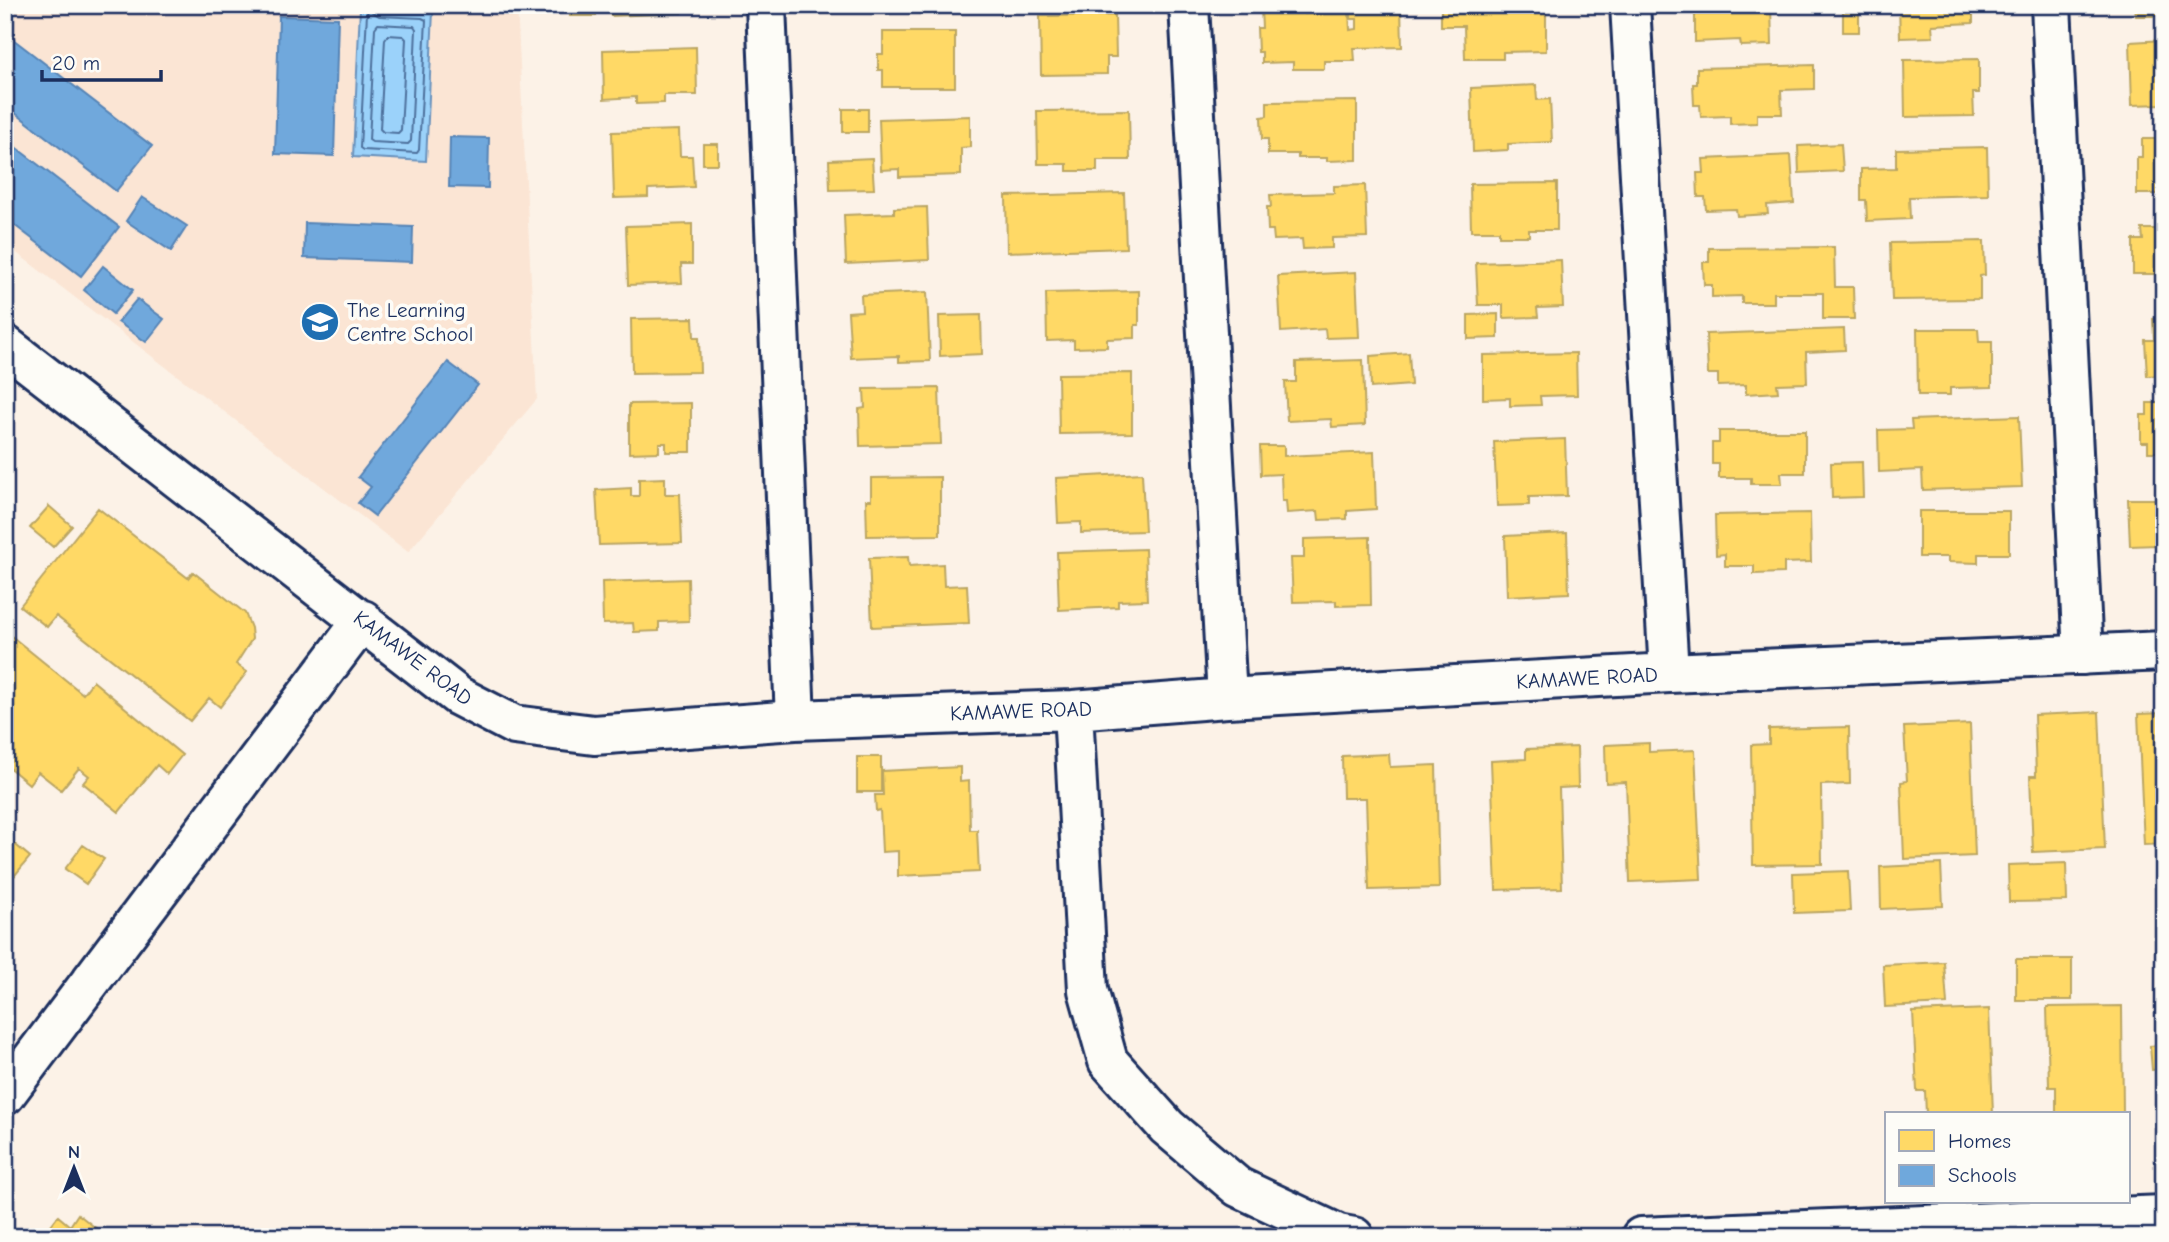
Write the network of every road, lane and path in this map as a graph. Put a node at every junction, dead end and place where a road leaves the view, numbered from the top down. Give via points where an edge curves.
1 (766, 5) edge
2 (1189, 5) edge
3 (1630, 5) edge
4 (2051, 5) edge
5 (5, 345) edge
6 (363, 620) junction
7 (2164, 651) edge
8 (2083, 655) junction
9 (1669, 673) junction
10 (1227, 698) junction
11 (1073, 710) junction
12 (795, 720) junction
13 (5, 1095) edge
14 (2164, 1214) edge
15 (1354, 1237) edge
16 (1641, 1237) edge

1 - 12 street
2 - 10 street
3 - 9 street
4 - 8 street
5 - 6 street, KAMAWE ROAD
6 - 12 street, KAMAWE ROAD via 458,696 514,725 594,735
6 - 13 street
7 - 8 street, KAMAWE ROAD
8 - 9 street, KAMAWE ROAD
9 - 10 street, KAMAWE ROAD
10 - 11 street, KAMAWE ROAD
11 - 12 street, KAMAWE ROAD
11 - 15 street via 1088,990 1108,1061 1167,1127 1238,1187 1338,1234
14 - 16 street

